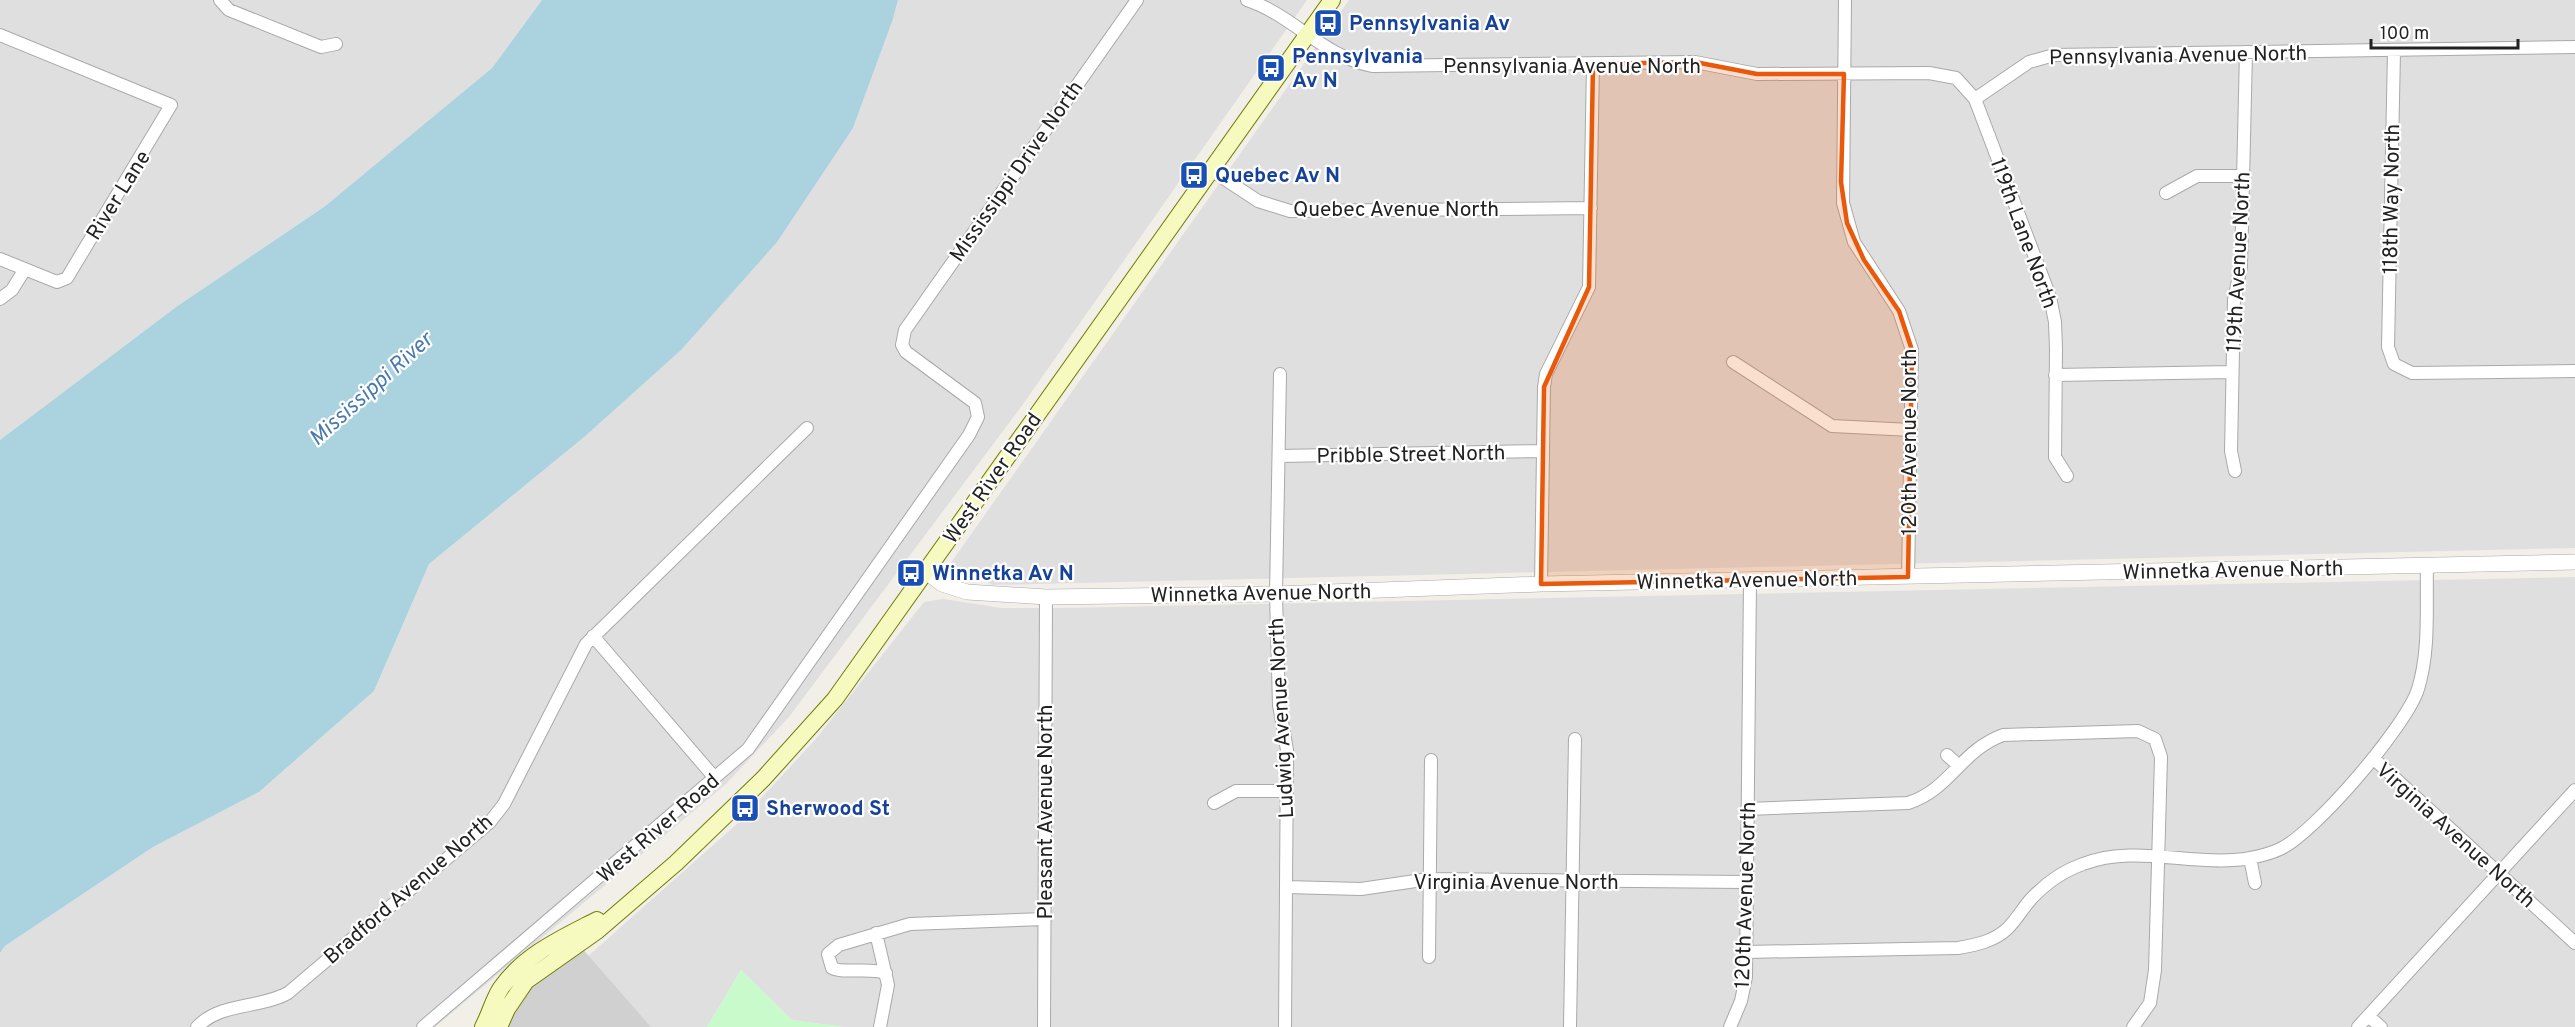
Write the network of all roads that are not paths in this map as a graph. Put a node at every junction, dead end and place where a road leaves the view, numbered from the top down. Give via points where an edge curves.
1 (220, 0) edge
2 (1137, 0) edge
3 (1246, 0) edge
4 (1332, 0) edge
5 (1845, 0) edge
6 (0, 35) edge
7 (1306, 36) junction
8 (336, 44) dead end
9 (2575, 47) edge
10 (2394, 51) junction
11 (2246, 52) junction
12 (1593, 64) junction
13 (1844, 74) junction
14 (1975, 99) junction
15 (1211, 170) junction
16 (2243, 176) junction
17 (2166, 193) dead end
18 (1591, 208) junction
19 (0, 259) edge
20 (25, 269) junction
21 (0, 299) edge
22 (1733, 362) dead end
23 (2575, 371) edge
24 (2232, 372) junction
25 (1280, 374) dead end
26 (2055, 375) junction
27 (978, 417) joint
28 (807, 428) dead end
29 (1911, 430) junction
30 (1543, 451) junction
31 (1280, 456) junction
32 (2235, 471) dead end
33 (2067, 476) dead end
34 (2575, 562) edge
35 (2427, 567) junction
36 (925, 571) junction
37 (1908, 577) junction
38 (1750, 580) junction
39 (1541, 584) junction
40 (1276, 594) junction
41 (1046, 597) junction
42 (593, 636) junction
43 (1575, 739) dead end
44 (1947, 755) dead end
45 (2373, 758) junction
46 (1431, 760) dead end
47 (1959, 766) junction
48 (714, 777) junction
49 (2575, 790) edge
50 (1287, 791) junction
51 (1214, 802) dead end
52 (1747, 809) junction
53 (2158, 857) junction
54 (2250, 858) junction
55 (2498, 873) junction
56 (1429, 879) junction
57 (1573, 881) junction
58 (1746, 882) junction
59 (2255, 883) dead end
60 (1286, 888) junction
61 (609, 918) junction
62 (1045, 919) junction
63 (876, 933) junction
64 (2575, 943) edge
65 (1746, 952) junction
66 (1430, 957) dead end
67 (886, 973) junction
68 (2368, 1016) junction
69 (197, 1027) edge
70 (423, 1027) edge
71 (483, 1027) edge
72 (499, 1027) edge
73 (880, 1027) edge
74 (1044, 1027) edge
75 (1285, 1027) edge
76 (1570, 1027) edge
77 (1730, 1027) edge
78 (2133, 1027) edge
79 (2358, 1027) edge
80 (2381, 1027) edge

1 - 8 street via 229,10 321,47
2 - 27 street, Mississippi Drive North via 903,336 906,352 975,403
3 - 7 street, Pennsylvania Avenue North
4 - 7 main road, West River Road
5 - 13 street, 120th Avenue North
6 - 20 street, River Lane via 171,105 67,278 57,282
7 - 12 street, Pennsylvania Avenue North via 1337,56 1373,66
7 - 15 main road, West River Road
9 - 10 street, Pennsylvania Avenue North
10 - 11 street, Pennsylvania Avenue North
10 - 23 street, 118th Way North via 2388,347 2394,364 2412,374
11 - 14 street, Pennsylvania Avenue North via 2044,56
11 - 16 street, 119th Avenue North
12 - 13 street, Pennsylvania Avenue North via 1695,62 1757,74
12 - 18 street
13 - 14 street, Pennsylvania Avenue North via 1939,73 1956,78
13 - 29 street, 120th Avenue North via 1843,203 1854,243 1907,329 1913,370
14 - 26 street, 119th Lane North via 2050,297 2055,322
15 - 18 street, Quebec Avenue North via 1257,201 1290,211
15 - 36 main road, West River Road
16 - 17 street via 2197,176
16 - 24 street, 119th Avenue North via 2241,266 2234,300
18 - 30 street via 1589,287 1546,374
19 - 20 street
20 - 21 street via 12,290
22 - 29 street via 1832,426
24 - 26 street
24 - 32 street, 119th Avenue North via 2231,451
25 - 31 street, Ludwig Avenue North
26 - 33 street, 119th Lane North via 2055,456
27 - 48 street, West River Road via 770,721 736,762
28 - 42 street, Bradford Avenue North
29 - 37 street, 120th Avenue North
30 - 31 street, Pribble Street North
30 - 39 street
31 - 40 street, Ludwig Avenue North
34 - 35 street, Winnetka Avenue North
35 - 37 street, Winnetka Avenue North
35 - 45 street via 2426,643 2419,687 2404,719
36 - 41 street, Winnetka Avenue North via 942,584 967,592
36 - 61 main road, West River Road via 841,691 787,754 676,863
37 - 38 street, Winnetka Avenue North
38 - 39 street, Winnetka Avenue North
38 - 52 street, 120th Avenue North
39 - 40 street, Winnetka Avenue North
40 - 41 street, Winnetka Avenue North
40 - 50 street, Ludwig Avenue North
41 - 62 street, Pleasant Avenue North
42 - 48 street
42 - 69 street, Bradford Avenue North via 504,804 490,822 288,993 261,1004 223,1011
43 - 57 street
44 - 47 street
45 - 54 street, Virginia Avenue North via 2298,838 2281,849
45 - 55 street, Virginia Avenue North
46 - 56 street
47 - 52 street via 1925,798 1908,803
47 - 53 street via 1986,741 2003,735 2146,733 2155,739 2160,757
48 - 70 street, West River Road
49 - 55 street
50 - 51 street via 1236,791
50 - 60 street, Ludwig Avenue North
52 - 58 street, 120th Avenue North
53 - 54 street, Virginia Avenue North
53 - 65 street, Virginia Avenue North via 2104,857 2082,864 2043,886 2007,929 1976,945
53 - 78 street via 2154,988 2150,1003
54 - 59 street
55 - 64 street, Virginia Avenue North
55 - 68 street
56 - 57 street, Virginia Avenue North
56 - 60 street, Virginia Avenue North via 1361,889
56 - 66 street
57 - 58 street, Virginia Avenue North
57 - 76 street
58 - 65 street, 120th Avenue North
60 - 75 street, Ludwig Avenue North
61 - 71 main road, West River Road via 560,939 526,962 501,988
61 - 72 main road, West River Road via 597,931 526,981
62 - 63 street via 910,924
62 - 74 street, Pleasant Avenue North
63 - 67 street
63 - 67 street via 831,949 828,961 838,970 870,968
65 - 77 street, 120th Avenue North via 1745,988
67 - 73 street via 887,998
68 - 79 street
68 - 80 street

